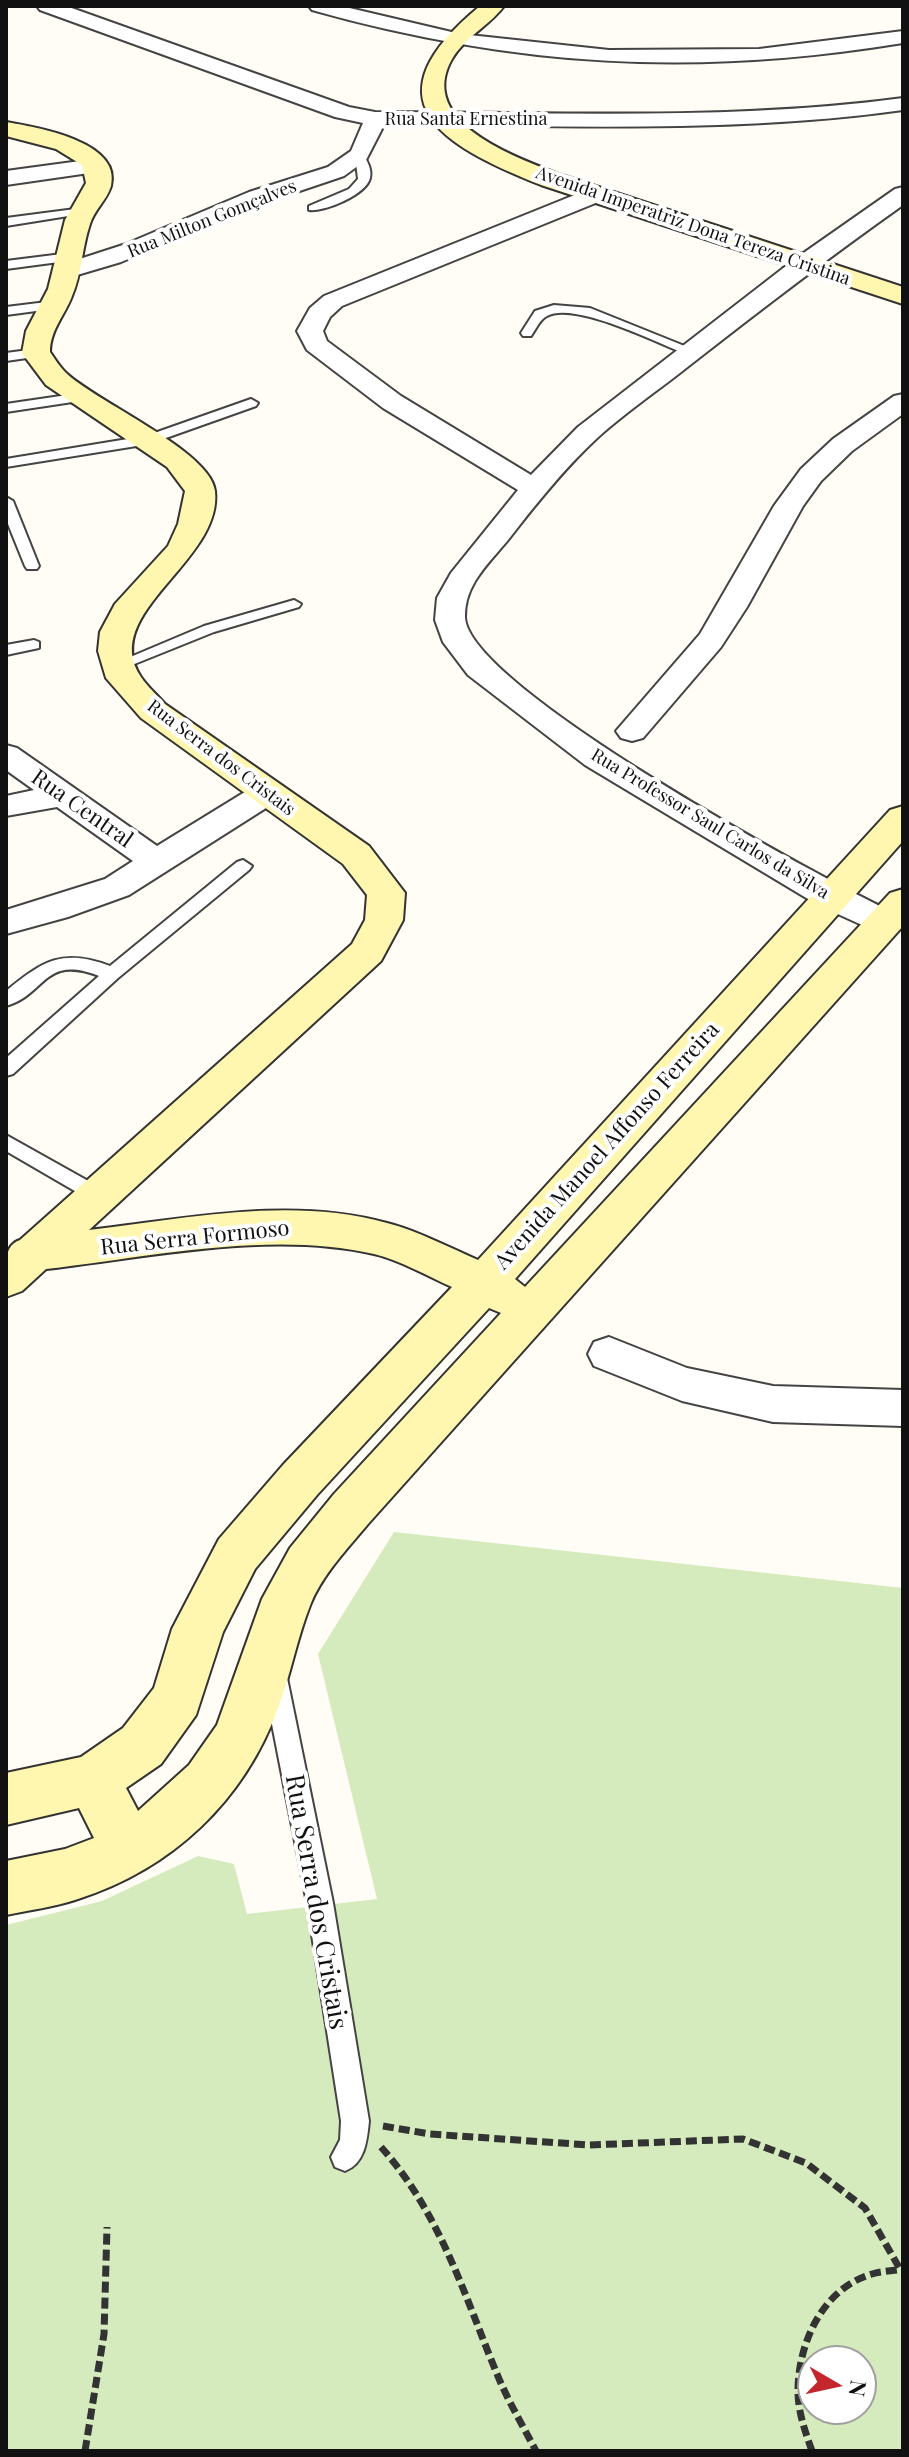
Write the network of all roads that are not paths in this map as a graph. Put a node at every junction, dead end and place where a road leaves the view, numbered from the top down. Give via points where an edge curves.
1 (47, 6) edge
2 (319, 6) edge
3 (493, 6) edge
4 (903, 37) edge
5 (455, 39) junction
6 (903, 104) edge
7 (440, 118) junction
8 (375, 119) junction
9 (6, 129) edge
10 (359, 156) junction
11 (95, 166) junction
12 (6, 178) edge
13 (903, 194) edge
14 (595, 195) junction
15 (313, 208) dead end
16 (83, 211) junction
17 (6, 222) edge
18 (69, 264) junction
19 (804, 264) junction
20 (6, 265) edge
21 (903, 296) edge
22 (55, 305) junction
23 (6, 311) edge
24 (527, 333) dead end
25 (691, 351) junction
26 (21, 355) edge
27 (81, 397) junction
28 (903, 402) edge
29 (251, 403) dead end
30 (6, 408) edge
31 (149, 440) junction
32 (6, 463) edge
33 (534, 488) junction
34 (6, 501) edge
35 (32, 566) dead end
36 (294, 604) dead end
37 (34, 645) dead end
38 (6, 650) edge
39 (117, 666) junction
40 (632, 731) dead end
41 (6, 755) edge
42 (265, 794) junction
43 (63, 795) junction
44 (6, 806) edge
45 (903, 818) edge
46 (158, 863) junction
47 (243, 866) dead end
48 (830, 897) junction
49 (894, 912) edge
50 (6, 922) edge
51 (112, 974) junction
52 (6, 1000) edge
53 (6, 1069) edge
54 (6, 1142) edge
55 (99, 1196) junction
56 (15, 1261) edge
57 (485, 1282) junction
58 (531, 1310) junction
59 (609, 1354) dead end
60 (903, 1408) edge
61 (269, 1646) junction
62 (93, 1780) junction
63 (6, 1799) edge
64 (128, 1849) junction
65 (6, 1888) edge
66 (345, 2157) dead end

1 - 8 street, Rua Santa Ernestina
2 - 5 street
3 - 5 main road
4 - 5 street via 792,54 667,56 537,50
5 - 7 main road via 434,78 432,96
6 - 7 street, Rua Santa Ernestina via 748,117
7 - 8 street, Rua Santa Ernestina
7 - 14 main road, Avenida Imperatriz Dona Tereza Cristina via 513,163
8 - 10 street
9 - 11 main road via 58,140
10 - 15 lane via 364,180 353,191
10 - 18 street, Rua Milton Gomçalves via 327,175 245,202 113,259
11 - 12 street
11 - 16 main road via 100,179
13 - 19 street, Rua Professor Saul Carlos da Silva
14 - 19 main road, Avenida Imperatriz Dona Tereza Cristina
14 - 33 street via 333,301 310,331 316,345 392,402
16 - 17 lane
16 - 18 main road
18 - 20 lane
18 - 22 main road
19 - 21 main road, Avenida Imperatriz Dona Tereza Cristina
19 - 25 street, Rua Professor Saul Carlos da Silva
22 - 23 lane
22 - 26 main road
24 - 25 lane via 539,314 569,308
25 - 33 street, Rua Professor Saul Carlos da Silva via 587,433
26 - 27 main road
27 - 30 lane
27 - 31 main road
28 - 40 street via 813,471 705,649
29 - 31 lane
31 - 32 lane
31 - 39 main road via 195,479 200,504 182,549 127,611 117,632
33 - 48 street, Rua Professor Saul Carlos da Silva via 461,579 450,620 458,642 479,668 596,758
34 - 35 lane
36 - 39 lane via 209,629
37 - 38 lane
39 - 42 main road, Rua Serra dos Cristais via 153,711
41 - 43 street, Rua Central
42 - 46 street
42 - 55 main road, Rua Serra dos Cristais via 356,855 386,893 384,920 367,952
43 - 44 street
43 - 46 street, Rua Central
45 - 48 main road, Avenida Manoel Affonso Ferreira
46 - 50 street via 117,887
47 - 51 lane
48 - 49 street, Rua Professor Saul Carlos da Silva
48 - 57 main road, Avenida Manoel Affonso Ferreira
49 - 58 main road
51 - 52 lane via 65,961
51 - 53 lane
54 - 55 lane
55 - 56 main road, Rua Serra dos Cristais
56 - 57 main road, Rua Serra Formoso via 266,1227 332,1229 385,1239
57 - 58 main road, Rua Serra Formoso
57 - 62 main road, Avenida Manoel Affonso Ferreira via 237,1554 198,1629 177,1698 160,1725 142,1746
58 - 61 main road via 351,1509 289,1595
59 - 60 street via 682,1384 773,1404
61 - 64 main road via 252,1710 221,1766 173,1816
61 - 66 lane, Rua Serra dos Cristais via 320,1903 355,2121
62 - 63 main road
62 - 64 main road
64 - 65 main road via 83,1871

